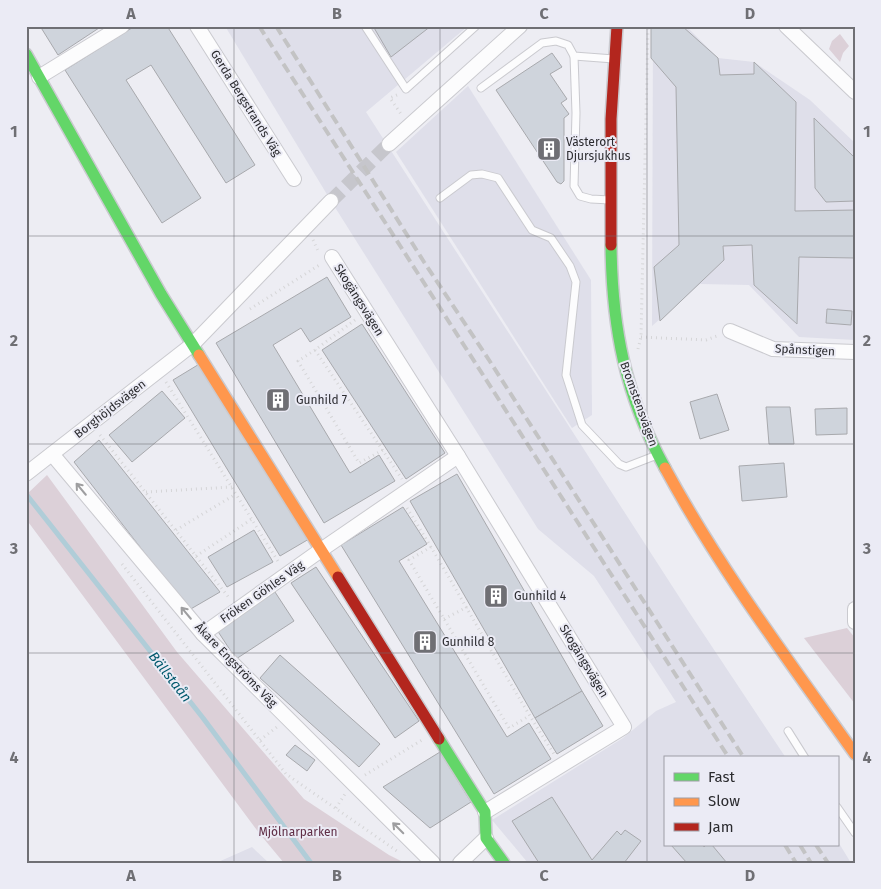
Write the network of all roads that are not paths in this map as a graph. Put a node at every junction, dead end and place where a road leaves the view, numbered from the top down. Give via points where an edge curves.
1 (122, 26) edge
2 (197, 26) edge
3 (365, 26) edge
4 (476, 26) edge
5 (520, 26) edge
6 (618, 26) edge
7 (786, 26) edge
8 (26, 54) edge
9 (574, 56) junction
10 (617, 59) junction
11 (39, 77) junction
12 (482, 88) dead end
13 (855, 92) edge
14 (389, 144) tunnel mouth
15 (294, 179) dead end
16 (440, 198) dead end
17 (611, 200) junction
18 (331, 202) tunnel mouth
19 (328, 260) road end
20 (730, 331) road end
21 (193, 344) junction
22 (855, 352) edge
23 (52, 454) junction
24 (657, 455) junction
25 (458, 456) junction
26 (26, 474) edge
27 (321, 550) junction
28 (855, 609) edge
29 (855, 622) edge
30 (203, 634) junction
31 (788, 731) dead end
32 (855, 754) edge
33 (804, 756) edge
34 (838, 808) edge
35 (484, 812) junction
36 (855, 833) edge
37 (486, 838) junction
38 (433, 863) edge
39 (460, 863) edge
40 (504, 863) edge

1 - 11 street
2 - 15 street, Gerda Bergstrands Väg
3 - 4 lane via 406,89
5 - 14 street
6 - 10 street, Bromstensvägen
7 - 13 street
8 - 11 street
9 - 10 lane
9 - 12 lane via 568,45 556,41 542,43
9 - 17 lane via 574,186 580,196
10 - 17 street, Bromstensvägen via 611,110
11 - 21 street
16 - 24 lane via 471,175 498,178 532,230 551,238 570,266 576,282 566,375 582,425 619,464 626,467
17 - 24 street, Bromstensvägen via 612,290 620,350 639,414
18 - 21 street, Borghöjdsvägen
19 - 25 street, Skogängsvägen via 367,312
20 - 22 street, Spånstigen via 773,349
21 - 23 street, Borghöjdsvägen
21 - 27 street
23 - 26 street, Borghöjdsvägen
30 -> 23 street, Åkare Engströms Väg
24 - 32 street, Bromstensvägen via 697,526
25 - 27 street
25 - 35 street, Skogängsvägen via 624,727
27 - 30 street, Fröken Göhles Väg
27 - 35 street
28 - 29 street
38 -> 30 street, Åkare Engströms Väg
31 - 33 lane
34 - 36 lane
35 - 37 street
37 - 39 street
37 - 40 street

